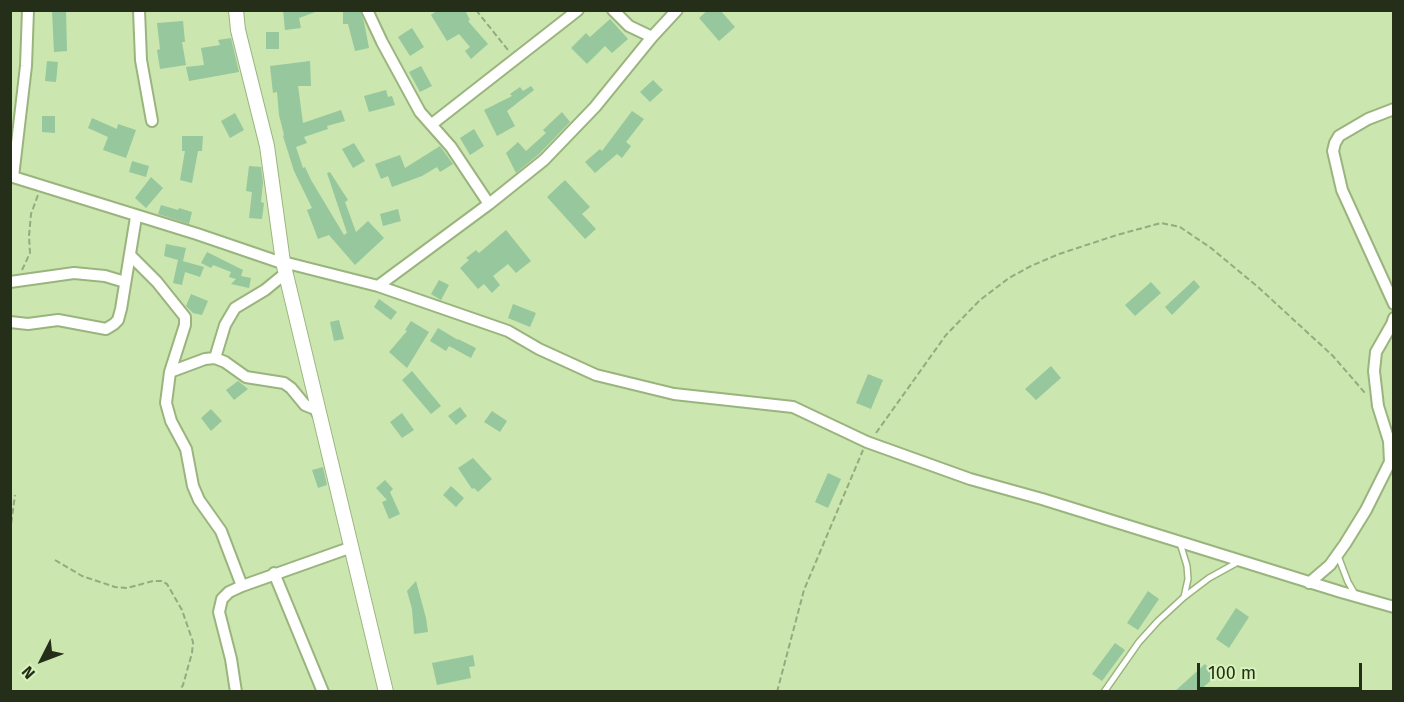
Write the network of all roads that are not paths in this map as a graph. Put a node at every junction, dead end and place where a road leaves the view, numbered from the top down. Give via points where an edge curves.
1 (28, 10) edge
2 (139, 10) edge
3 (236, 10) edge
4 (367, 10) edge
5 (578, 10) edge
6 (613, 10) edge
7 (677, 10) edge
8 (652, 37) junction
9 (1394, 109) edge
10 (152, 121) dead end
11 (432, 124) junction
12 (12, 176) edge
13 (489, 204) junction
14 (136, 217) junction
15 (130, 255) junction
16 (285, 266) junction
17 (11, 282) edge
18 (125, 282) junction
19 (378, 286) junction
20 (1394, 304) edge
21 (1394, 318) edge
22 (10, 322) edge
23 (215, 358) junction
24 (170, 372) junction
25 (321, 419) junction
26 (1179, 541) junction
27 (352, 547) junction
28 (1338, 554) junction
29 (1240, 561) junction
30 (274, 573) junction
31 (1309, 583) junction
32 (242, 586) junction
33 (1184, 597) junction
34 (1356, 597) junction
35 (1394, 607) edge
36 (236, 692) edge
37 (323, 692) edge
38 (386, 692) edge
39 (1104, 692) edge

1 - 12 street via 26,66
2 - 10 street via 141,60
3 - 16 street via 267,147
4 - 11 street via 410,96
5 - 11 street
6 - 8 street via 629,26
7 - 8 street
8 - 13 street via 565,139
9 - 20 street via 1339,136 1333,151 1342,190
11 - 13 street
12 - 14 street
13 - 19 street
14 - 15 street
14 - 16 street
15 - 18 street
15 - 24 street via 185,317
16 - 19 street
16 - 23 street via 265,290 235,308
16 - 25 street
17 - 18 street via 75,273
18 - 22 street via 118,320 106,329 58,320
19 - 26 street via 508,331 596,375 674,394 793,408 868,442 970,479
21 - 28 street via 1376,352 1374,371 1390,462
23 - 24 street
23 - 25 street via 246,377 284,383
24 - 32 street via 167,410 186,449 193,486 221,531
25 - 27 street
26 - 29 street
26 - 33 lane via 1187,566
27 - 30 street
27 - 38 street
28 - 31 street
28 - 34 lane
29 - 31 street
29 - 33 lane
30 - 32 street
30 - 37 street
31 - 34 street
32 - 36 street via 222,599 219,612
33 - 39 lane via 1139,642
34 - 35 street

